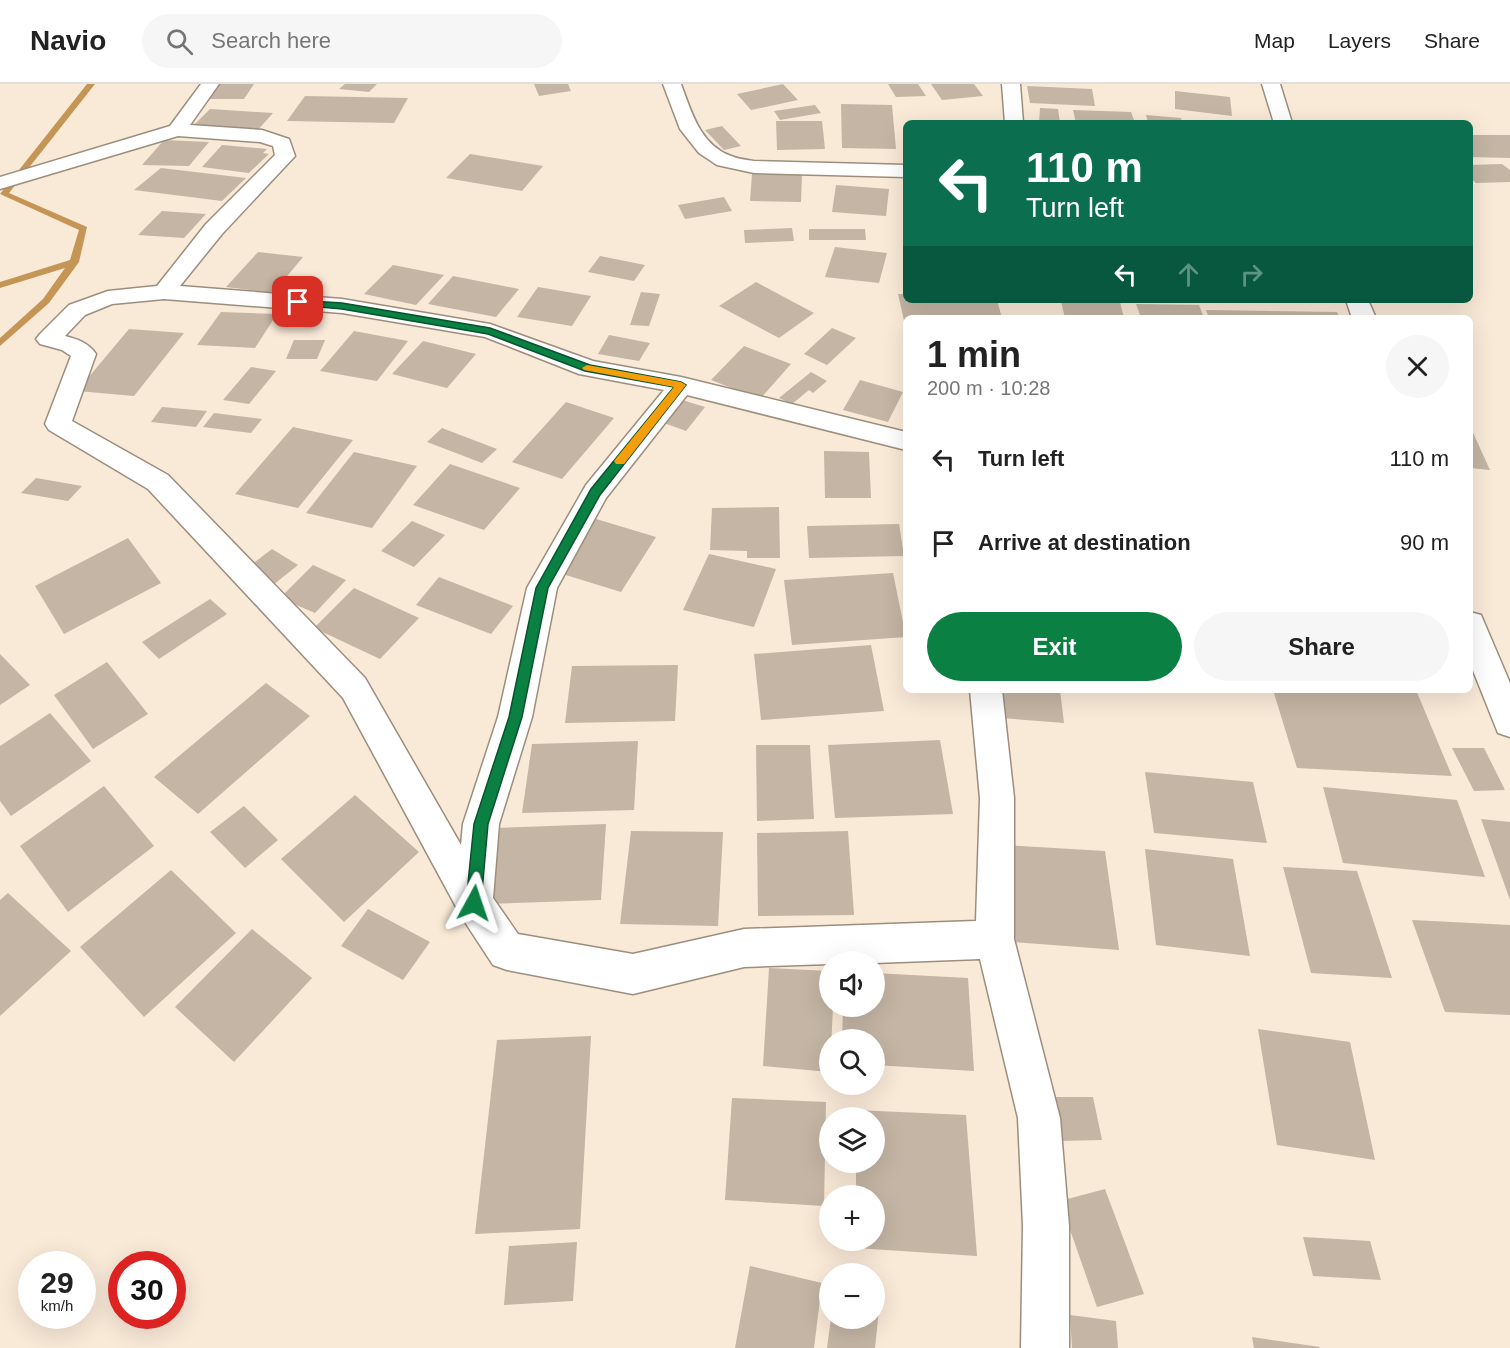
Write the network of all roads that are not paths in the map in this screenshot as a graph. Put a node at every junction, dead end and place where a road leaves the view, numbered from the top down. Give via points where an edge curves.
1 (210, 84) edge
2 (672, 84) edge
3 (1011, 84) edge
4 (1271, 84) edge
5 (1014, 120) edge
6 (1282, 120) edge
7 (177, 130) junction
8 (903, 171) edge
9 (0, 183) edge
10 (164, 292) junction
11 (681, 385) junction
12 (903, 440) edge
13 (1473, 631) edge
14 (986, 693) edge
15 (1510, 723) edge
16 (474, 903) junction
17 (995, 939) junction
18 (1045, 1348) edge

1 - 7 street
2 - 8 street via 689,129 706,149 724,161 754,167
3 - 5 street
4 - 6 street
7 - 9 street
7 - 10 street via 262,136 282,143 285,156 214,229
10 - 11 street via 342,306 490,331 588,368
10 - 16 street via 108,298 77,310 48,339 84,354 58,424 158,482 354,688
11 - 12 street
11 - 16 street via 596,492 542,588 515,717 481,824
13 - 15 street
14 - 17 street via 997,798
16 - 17 street via 507,951 633,974 744,948
17 - 18 street via 1039,1118 1046,1226

